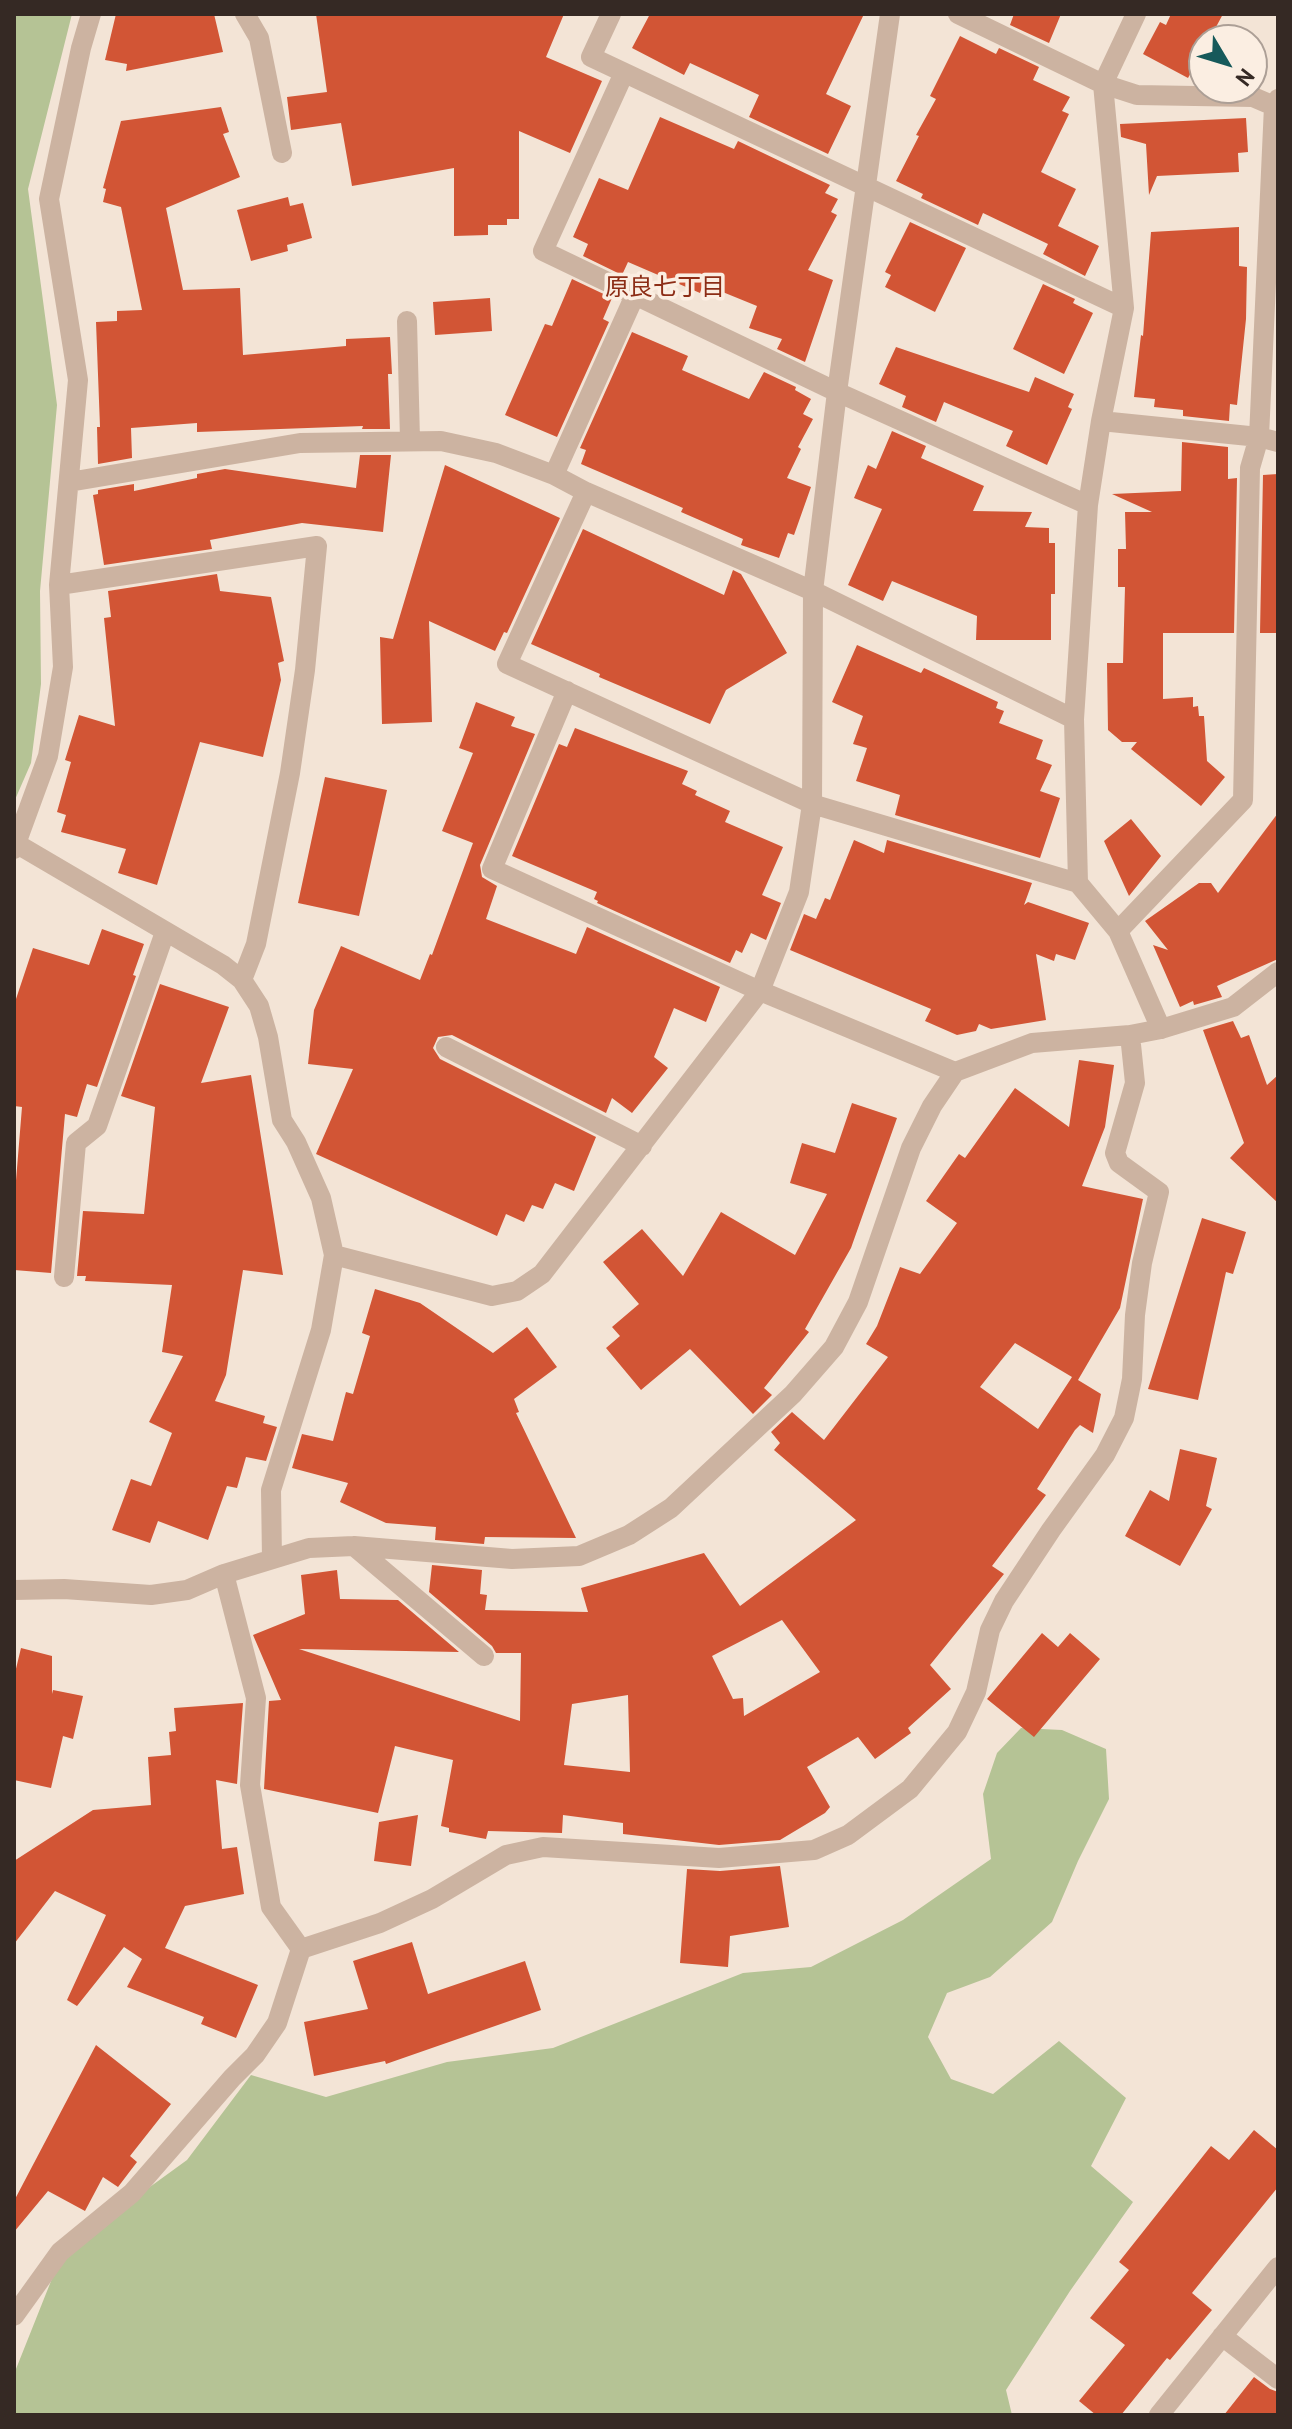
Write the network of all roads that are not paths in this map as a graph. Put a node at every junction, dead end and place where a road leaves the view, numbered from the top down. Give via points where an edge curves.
1 (91, 14) edge
2 (245, 14) edge
3 (611, 14) edge
4 (890, 14) edge
5 (958, 14) edge
6 (1136, 14) edge
7 (624, 73) junction
8 (1103, 84) junction
9 (1276, 102) edge
10 (282, 153) dead end
11 (866, 185) junction
12 (635, 295) junction
13 (1124, 308) junction
14 (407, 321) dead end
15 (837, 392) junction
16 (1101, 421) junction
17 (1268, 439) edge
18 (410, 440) junction
19 (554, 475) junction
20 (69, 482) junction
21 (586, 492) junction
22 (1088, 505) junction
23 (59, 585) junction
24 (813, 591) junction
25 (567, 691) junction
26 (1074, 719) junction
27 (812, 804) junction
28 (16, 847) edge
29 (1078, 883) junction
30 (1118, 931) junction
31 (165, 932) junction
32 (1278, 972) edge
33 (242, 980) junction
34 (760, 991) junction
35 (1161, 1029) junction
36 (1130, 1035) junction
37 (446, 1047) dead end
38 (955, 1072) junction
39 (642, 1146) junction
40 (334, 1255) junction
41 (64, 1277) dead end
42 (354, 1546) junction
43 (272, 1559) junction
44 (224, 1574) junction
45 (14, 1590) edge
46 (484, 1656) dead end
47 (301, 1949) junction
48 (1278, 2267) edge
49 (14, 2316) edge
50 (1222, 2336) junction
51 (1278, 2379) edge
52 (1159, 2415) edge

1 - 20 street via 49,199 78,380
2 - 10 street via 259,38
3 - 7 street via 591,57
4 - 11 street
5 - 8 street
6 - 8 street
7 - 11 street
7 - 12 street via 543,251
8 - 9 street via 1137,95
8 - 13 street
9 - 17 street
11 - 13 street
11 - 15 street
12 - 15 street
12 - 19 street
13 - 16 street
14 - 18 street
15 - 22 street
15 - 24 street
16 - 17 street
16 - 22 street
17 - 30 street via 1250,468 1243,800
18 - 19 street via 496,453
18 - 20 street via 300,443
19 - 21 street
20 - 23 street
21 - 24 street
21 - 25 street via 507,664
22 - 26 street
23 - 28 street via 63,667 48,756
23 - 33 street via 317,546 290,773 256,944
24 - 26 street
24 - 27 street
25 - 27 street
25 - 34 street via 492,869
26 - 29 street
27 - 29 street
27 - 34 street via 799,892
28 - 31 street
29 - 30 street
30 - 35 street
31 - 33 street
31 - 41 street via 97,1126 76,1143
32 - 35 street via 1233,1007
33 - 40 street via 259,1006 282,1120 321,1198
34 - 38 street
34 - 39 street
35 - 36 street
36 - 38 street via 1032,1043
36 - 47 street via 1135,1083 1115,1153 1119,1163 1159,1192 1142,1263 1124,1418 1105,1455 1004,1601 990,1630 976,1692 957,1732 910,1789 848,1835 814,1850 719,1858 543,1847 506,1855 380,1923
37 - 39 street
38 - 42 street via 911,1148 858,1302 834,1347 793,1394 671,1508 629,1535 579,1556 512,1559
39 - 40 street via 542,1274 517,1291 492,1296
40 - 43 street via 321,1330 271,1490
42 - 43 street via 309,1548
42 - 46 street
43 - 44 street
44 - 45 street via 187,1590 151,1595
44 - 47 street via 256,1698 250,1785 271,1907
47 - 49 street via 277,2023 255,2055 132,2193 60,2252
48 - 50 street
50 - 51 street
50 - 52 street

